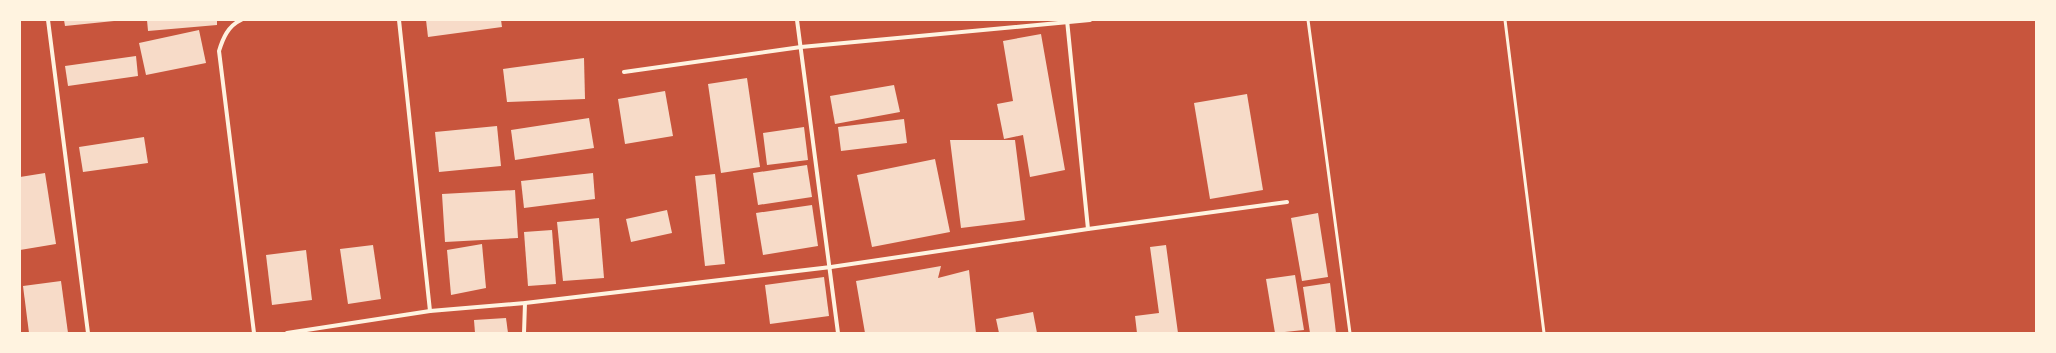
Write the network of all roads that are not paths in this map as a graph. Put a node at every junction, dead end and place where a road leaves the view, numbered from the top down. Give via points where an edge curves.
1 (48, 20) edge
2 (241, 20) edge
3 (399, 20) edge
4 (797, 20) edge
5 (1090, 20) edge
6 (1308, 20) edge
7 (1505, 20) edge
8 (1067, 21) edge
9 (801, 47) junction
10 (624, 72) dead end
11 (1287, 202) dead end
12 (1088, 229) junction
13 (831, 267) junction
14 (525, 304) junction
15 (430, 312) junction
16 (88, 333) edge
17 (254, 333) edge
18 (287, 333) edge
19 (524, 333) edge
20 (838, 333) edge
21 (1350, 333) edge
22 (1544, 333) edge

1 - 16 street
2 - 17 street via 224,36 219,51
3 - 15 street
4 - 9 street
5 - 8 street
6 - 21 lane
7 - 22 lane
8 - 9 street
8 - 12 street
9 - 10 street
9 - 13 street
11 - 12 street
12 - 13 street
13 - 14 street
13 - 20 street
14 - 15 street
14 - 19 street
15 - 18 street

